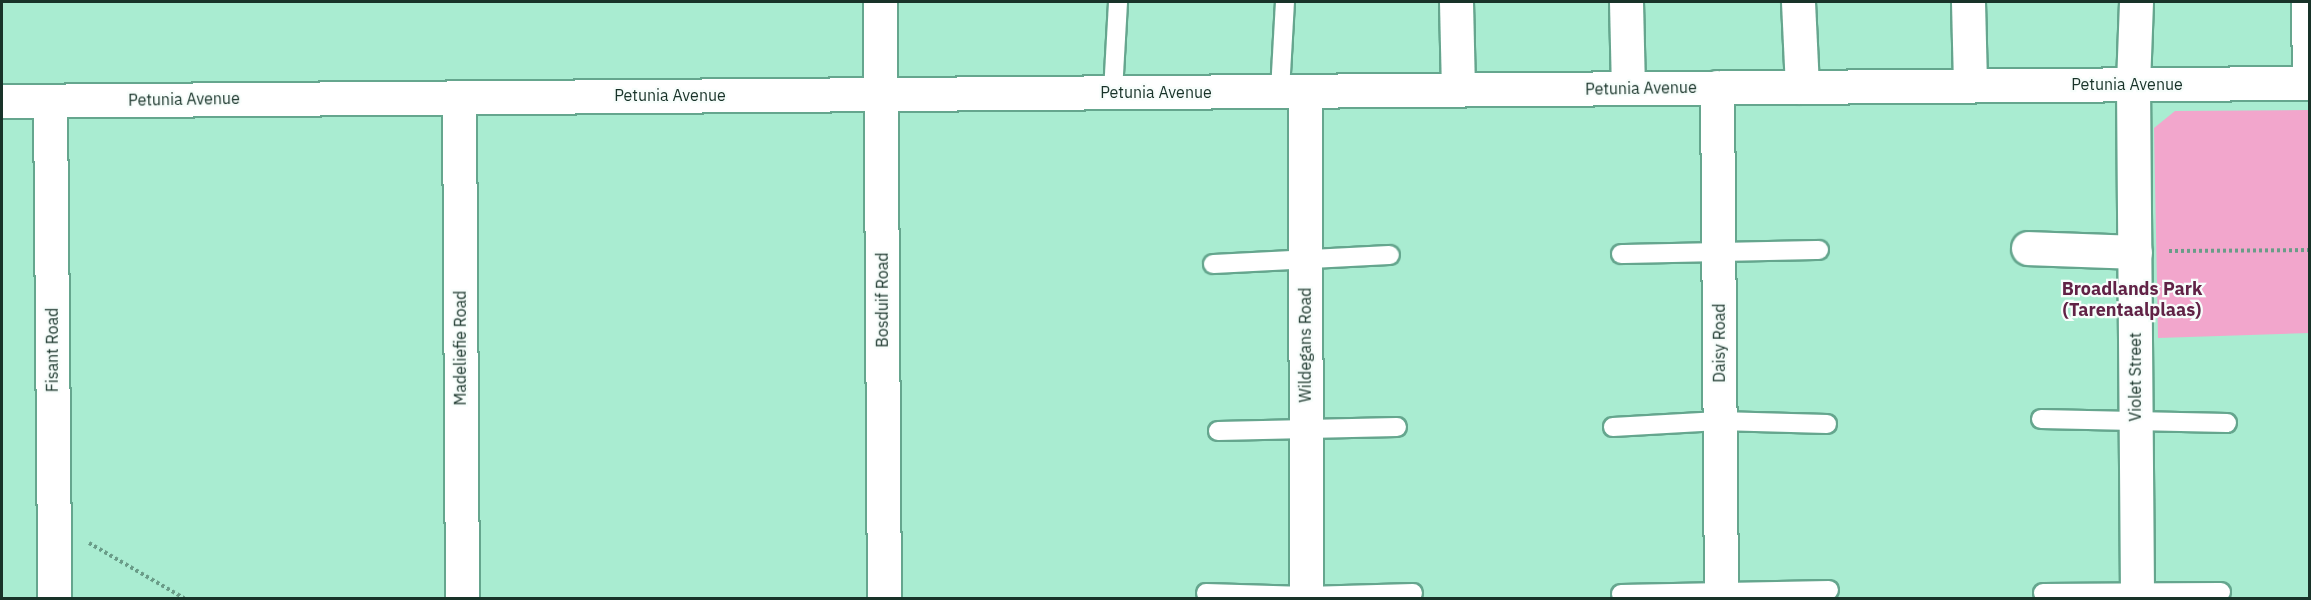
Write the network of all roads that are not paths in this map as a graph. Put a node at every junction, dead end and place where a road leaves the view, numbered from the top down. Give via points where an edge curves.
1 (880, 2) edge
2 (1118, 2) edge
3 (1285, 2) edge
4 (1456, 2) edge
5 (1626, 2) edge
6 (1798, 2) edge
7 (1968, 2) edge
8 (2136, 2) edge
9 (2308, 2) edge
10 (2309, 83) edge
11 (2133, 84) junction
12 (1970, 85) junction
13 (1717, 87) junction
14 (1802, 87) junction
15 (1628, 88) junction
16 (1458, 89) junction
17 (1292, 91) junction
18 (1113, 92) junction
19 (881, 94) junction
20 (459, 97) junction
21 (50, 100) junction
22 (2, 101) edge
23 (2028, 248) dead end
24 (1819, 249) dead end
25 (1718, 251) junction
26 (2135, 252) junction
27 (1621, 254) dead end
28 (1390, 255) dead end
29 (1305, 258) junction
30 (1213, 264) dead end
31 (2041, 419) dead end
32 (2136, 420) junction
33 (1719, 421) junction
34 (2227, 423) dead end
35 (1827, 424) dead end
36 (1397, 427) dead end
37 (1613, 427) dead end
38 (1306, 428) junction
39 (1218, 431) dead end
40 (1829, 590) dead end
41 (2221, 592) dead end
42 (1206, 593) dead end
43 (1413, 593) dead end
44 (2043, 593) dead end
45 (1621, 594) dead end
46 (1721, 596) edge
47 (2137, 596) edge
48 (1306, 597) edge
49 (54, 598) edge
50 (462, 598) edge
51 (884, 598) edge

1 - 19 street, Bosduif Road
2 - 18 lane
3 - 17 lane
4 - 16 street
5 - 15 street
6 - 14 street
7 - 12 street
8 - 11 street, Violet Street
9 - 10 street
10 - 11 street, Petunia Avenue
11 - 12 street, Petunia Avenue
11 - 26 street, Violet Street
12 - 14 street, Petunia Avenue
13 - 14 street, Petunia Avenue
13 - 15 street, Petunia Avenue
13 - 25 street, Daisy Road
15 - 16 street, Petunia Avenue
16 - 17 street, Petunia Avenue
17 - 18 street, Petunia Avenue
17 - 29 street, Wildegans Road
18 - 19 street, Petunia Avenue
19 - 20 street, Petunia Avenue
19 - 51 street, Bosduif Road
20 - 21 street, Petunia Avenue
20 - 50 street, Madeliefie Road
21 - 22 street, Petunia Avenue
21 - 49 street, Fisant Road
23 - 26 street
24 - 25 lane
25 - 27 lane
25 - 33 street, Daisy Road
26 - 32 street, Violet Street
28 - 29 lane
29 - 30 lane
29 - 38 street, Wildegans Road
31 - 32 lane
32 - 34 lane
32 - 47 street, Violet Street
33 - 35 lane
33 - 37 lane
33 - 46 street, Daisy Road
36 - 38 lane
38 - 39 lane
38 - 48 street, Wildegans Road
40 - 46 lane
41 - 47 lane
42 - 48 lane
43 - 48 lane
44 - 47 lane
45 - 46 lane

